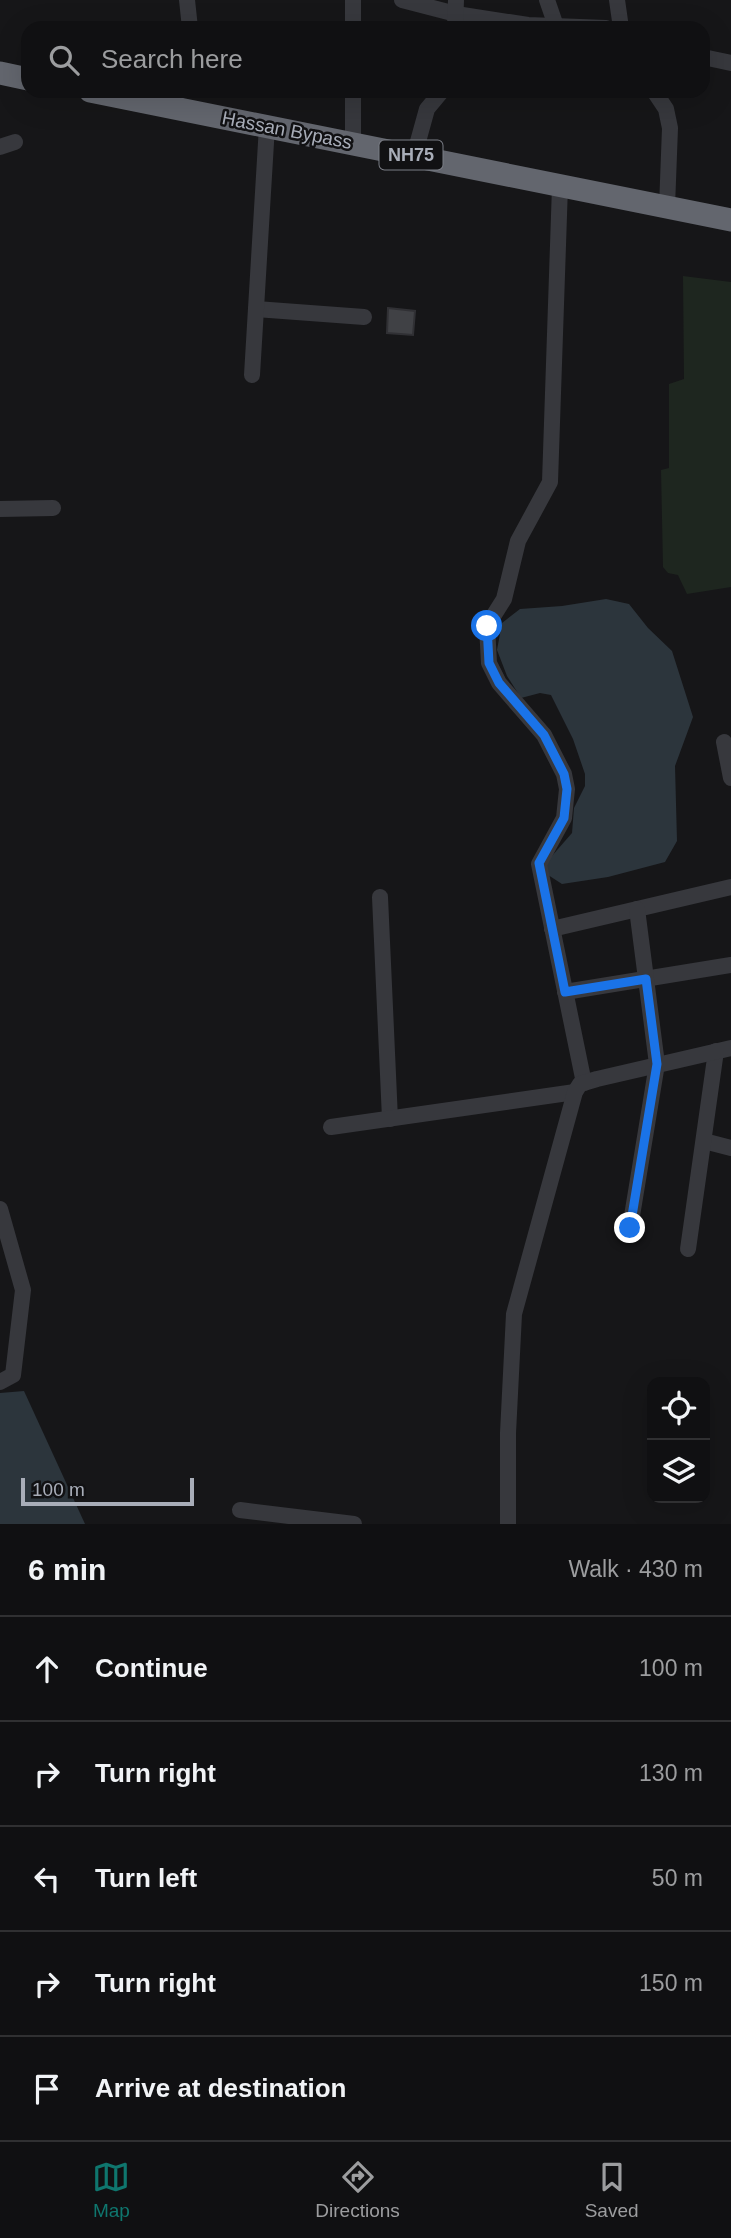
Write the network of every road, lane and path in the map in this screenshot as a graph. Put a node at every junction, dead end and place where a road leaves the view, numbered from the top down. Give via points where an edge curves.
1 (187, 0) edge
2 (353, 0) edge
3 (402, 0) edge
4 (547, 0) edge
5 (617, 0) edge
6 (456, 14) edge
7 (190, 21) edge
8 (353, 21) edge
9 (502, 21) edge
10 (554, 21) edge
11 (620, 21) edge
12 (710, 58) edge
13 (731, 63) edge
14 (0, 73) edge
15 (21, 78) edge
16 (353, 98) edge
17 (436, 98) edge
18 (659, 98) edge
19 (176, 99) edge
20 (267, 126) junction
21 (352, 143) junction
22 (414, 156) junction
23 (560, 186) junction
24 (667, 207) junction
25 (731, 220) edge
26 (256, 309) junction
27 (364, 317) dead end
28 (252, 375) dead end
29 (54, 508) dead end
30 (0, 509) edge
31 (724, 742) dead end
32 (731, 778) edge
33 (731, 887) edge
34 (380, 897) dead end
35 (637, 909) junction
36 (552, 929) junction
37 (731, 965) edge
38 (646, 979) junction
39 (565, 992) junction
40 (724, 1050) edge
41 (657, 1064) junction
42 (579, 1088) junction
43 (390, 1119) junction
44 (331, 1127) dead end
45 (704, 1141) junction
46 (731, 1148) edge
47 (0, 1209) edge
48 (630, 1228) dead end
49 (688, 1249) dead end
50 (0, 1382) edge
51 (240, 1510) dead end
52 (354, 1524) edge
53 (508, 1524) edge

1 - 7 street
2 - 8 street
3 - 6 street
4 - 10 street
5 - 11 street
6 - 9 street
12 - 13 street
14 - 15 highway
16 - 21 street
17 - 22 street via 427,109
18 - 24 street via 670,128
19 - 20 highway, Hassan Bypass / NH75
20 - 21 highway, Hassan Bypass / NH75
20 - 26 street
21 - 22 highway, Hassan Bypass / NH75
22 - 23 highway, Hassan Bypass / NH75
23 - 24 highway, Hassan Bypass / NH75
23 - 36 street via 550,482 518,541 503,599 487,626 489,663 499,683 544,735 564,774 564,818 539,863
24 - 25 highway, Hassan Bypass / NH75
26 - 27 street
26 - 28 street
29 - 30 street
31 - 32 street
33 - 35 street
34 - 43 street
35 - 36 street
35 - 38 street
36 - 39 street
37 - 38 street
38 - 39 street
38 - 41 street
39 - 42 street
40 - 41 street
40 - 45 street
41 - 42 street
41 - 48 street
42 - 43 street
42 - 53 street via 514,1314
43 - 44 street
45 - 46 street
45 - 49 street
47 - 50 street via 23,1290 13,1375
51 - 52 street

